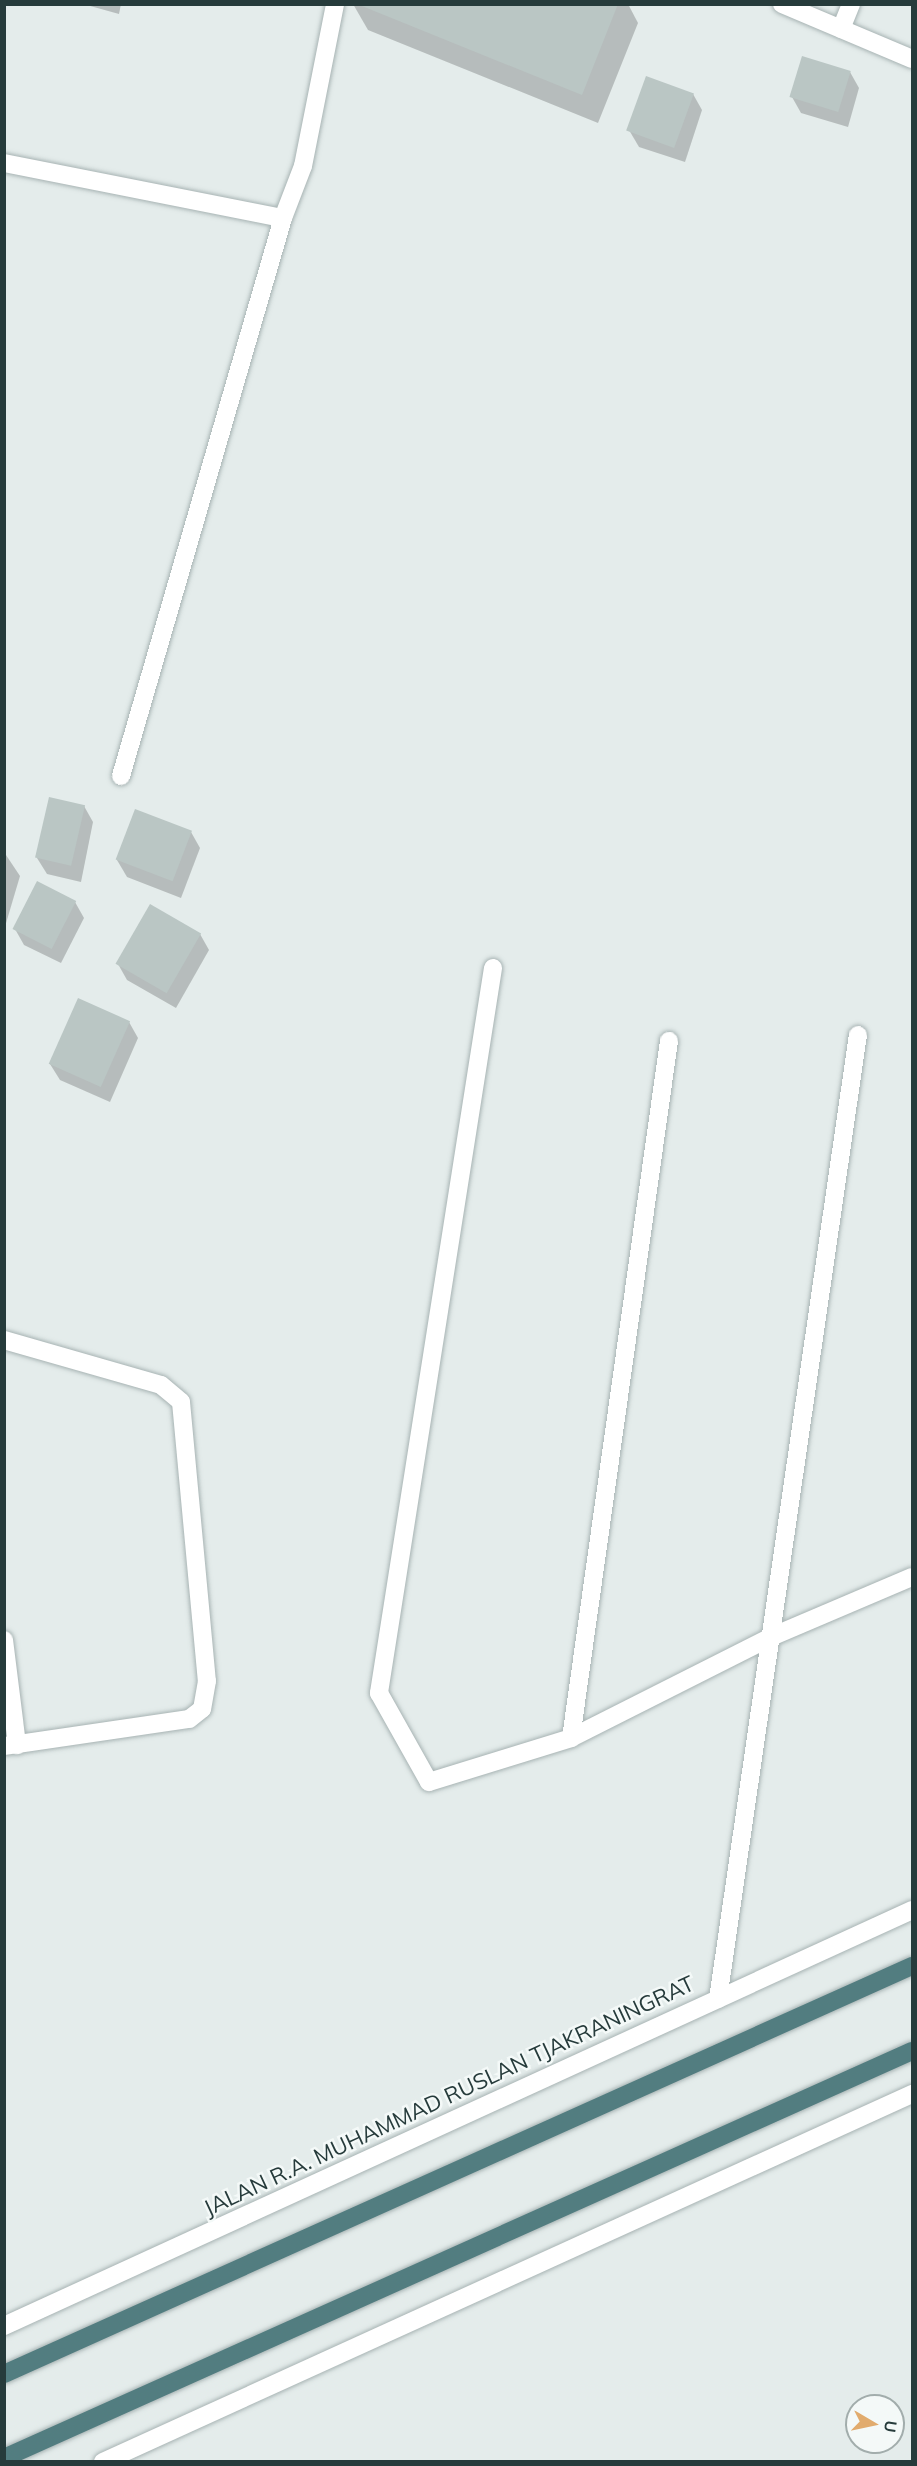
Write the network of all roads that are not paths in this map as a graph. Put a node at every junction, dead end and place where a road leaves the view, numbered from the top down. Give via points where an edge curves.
1 (335, 4) edge
2 (782, 4) edge
3 (851, 4) edge
4 (842, 29) junction
5 (912, 59) edge
6 (4, 163) edge
7 (283, 219) junction
8 (121, 776) dead end
9 (493, 968) dead end
10 (858, 1035) dead end
11 (669, 1041) dead end
12 (4, 1340) edge
13 (912, 1577) edge
14 (771, 1637) junction
15 (4, 1640) edge
16 (572, 1738) junction
17 (11, 1745) edge
18 (912, 1910) edge
19 (912, 1966) edge
20 (718, 1999) junction
21 (912, 2050) edge
22 (912, 2094) edge
23 (4, 2326) edge
24 (4, 2374) edge
25 (4, 2458) edge
26 (102, 2462) edge

1 - 7 street via 303,166
2 - 4 street
3 - 4 street
4 - 5 street
6 - 7 street
7 - 8 street
9 - 16 street via 379,1693 429,1782
10 - 14 street
11 - 16 street
12 - 17 street via 161,1385 181,1402 207,1681 202,1709 189,1719
13 - 14 street
14 - 16 street
14 - 20 street
15 - 17 street
18 - 20 street, JALAN R.A. MUHAMMAD RUSLAN TJAKRANINGRAT
19 - 24 highway
20 - 23 street, JALAN R.A. MUHAMMAD RUSLAN TJAKRANINGRAT
21 - 25 highway
22 - 26 street

